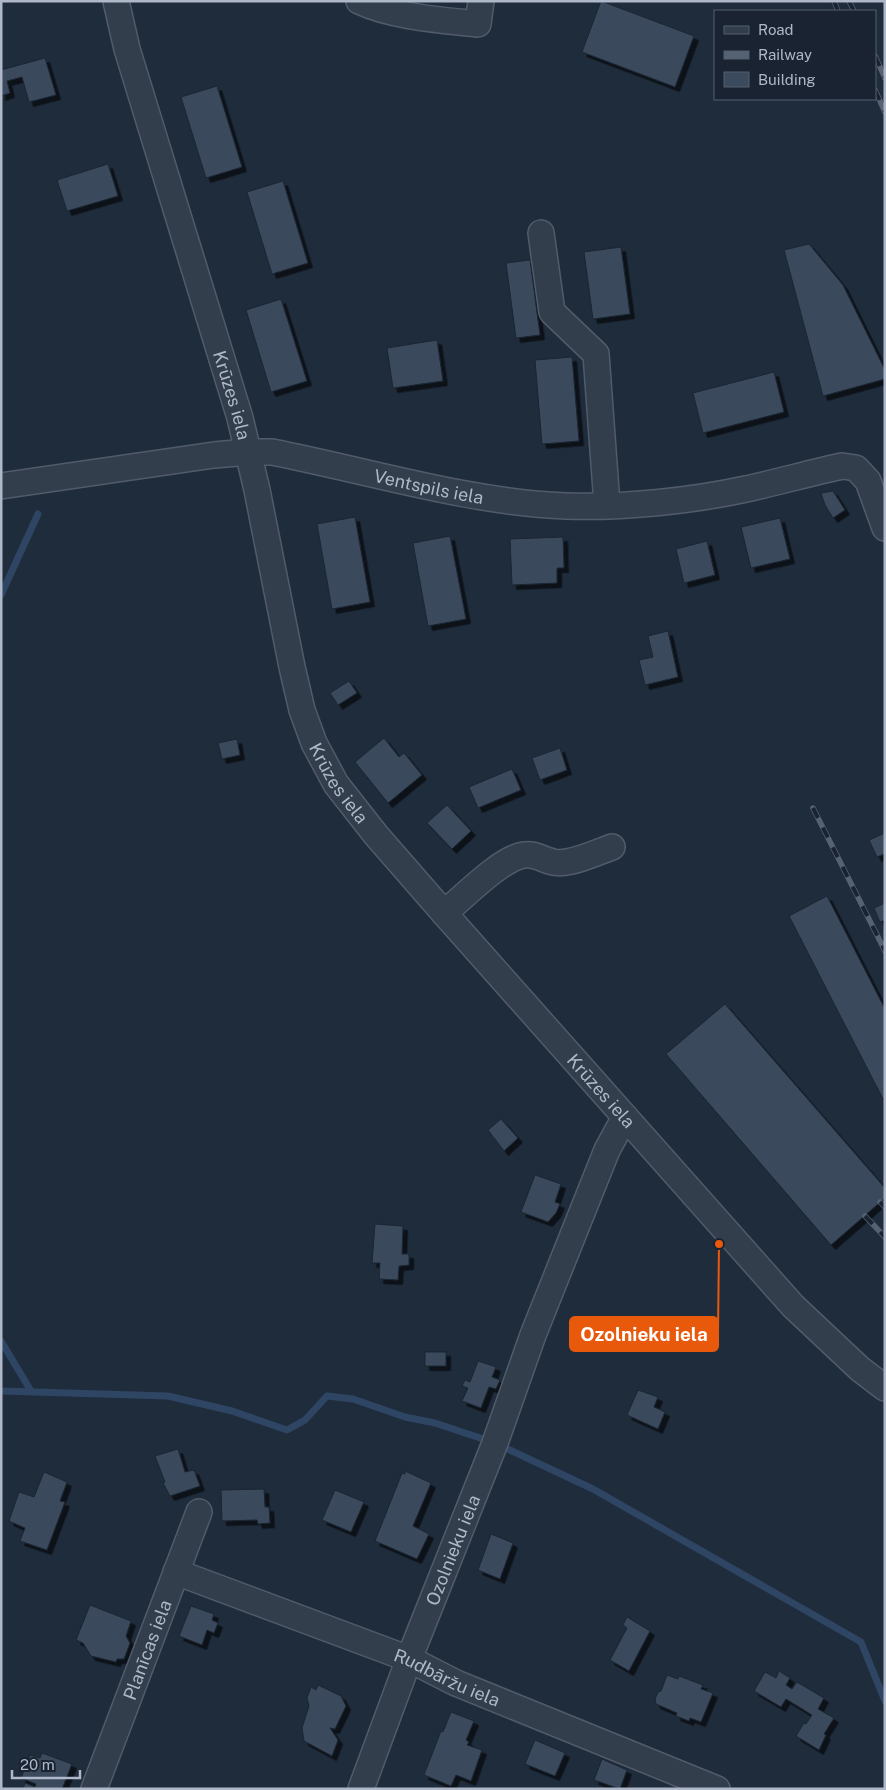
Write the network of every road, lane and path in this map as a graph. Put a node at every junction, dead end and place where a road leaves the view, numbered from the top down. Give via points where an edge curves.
1 (116, 1) edge
2 (359, 1) edge
3 (481, 1) edge
4 (541, 233) dead end
5 (248, 452) junction
6 (1, 486) edge
7 (607, 505) junction
8 (885, 528) edge
9 (612, 847) dead end
10 (444, 913) junction
11 (625, 1117) junction
12 (885, 1388) edge
13 (199, 1512) dead end
14 (176, 1572) junction
15 (409, 1659) junction
16 (94, 1789) edge
17 (361, 1789) edge
18 (717, 1789) edge

1 - 5 street, Krūzes iela via 127,48
2 - 3 street via 431,19 478,24
4 - 7 street via 552,312 596,354
5 - 6 street, Ventspils iela
5 - 7 street, Ventspils iela via 272,452 526,503
5 - 10 street, Krūzes iela via 292,667 314,743 336,784
7 - 8 street, Ventspils iela via 706,497 842,466 856,468 868,481
9 - 10 street via 554,863 525,854 512,858
10 - 11 street, Krūzes iela
11 - 12 street, Krūzes iela via 793,1306
11 - 15 street, Ozolnieku iela via 607,1150 533,1335 495,1443
13 - 14 street, Planīcas iela
14 - 15 street, Rudbāržu iela
14 - 16 street, Planīcas iela
15 - 17 street, Ozolnieku iela
15 - 18 street, Rudbāržu iela via 456,1683

